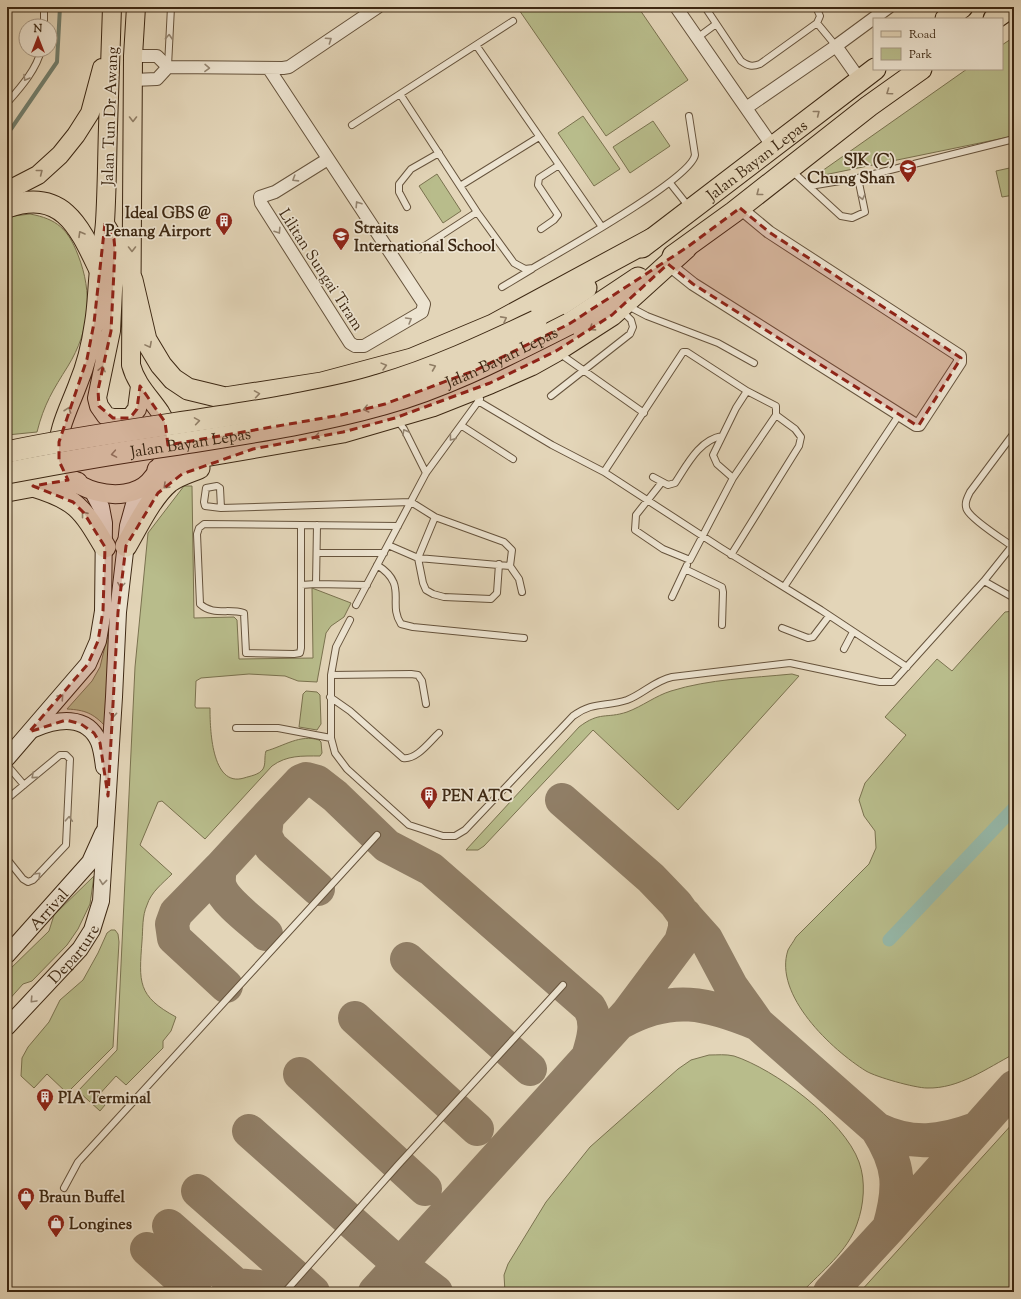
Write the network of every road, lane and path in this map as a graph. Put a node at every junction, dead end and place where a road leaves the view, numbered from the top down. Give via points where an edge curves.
1 (44, 7) edge
2 (136, 7) edge
3 (171, 7) edge
4 (378, 7) edge
5 (676, 7) edge
6 (705, 7) edge
7 (816, 7) edge
8 (889, 7) edge
9 (962, 7) edge
10 (1011, 7) edge
11 (112, 10) edge
12 (44, 18) edge
13 (874, 18) edge
14 (947, 18) edge
15 (995, 18) edge
16 (873, 19) edge
17 (513, 21) dead end
18 (817, 23) junction
19 (716, 24) junction
20 (696, 38) junction
21 (476, 45) junction
22 (836, 46) junction
23 (133, 56) junction
24 (39, 58) edge
25 (168, 67) junction
26 (269, 69) junction
27 (920, 70) edge
28 (868, 74) edge
29 (133, 80) junction
30 (400, 94) junction
31 (7, 103) edge
32 (746, 108) junction
33 (689, 116) dead end
34 (352, 125) dead end
35 (539, 137) junction
36 (1014, 139) edge
37 (773, 147) junction
38 (439, 153) junction
39 (328, 159) junction
40 (559, 165) junction
41 (790, 169) junction
42 (858, 178) junction
43 (670, 183) junction
44 (460, 186) junction
45 (810, 186) junction
46 (7, 191) edge
47 (7, 207) edge
48 (407, 207) dead end
49 (691, 208) junction
50 (740, 208) junction
51 (478, 212) junction
52 (105, 223) junction
53 (602, 227) junction
54 (541, 229) dead end
55 (652, 239) junction
56 (686, 248) junction
57 (420, 249) dead end
58 (668, 264) junction
59 (99, 268) junction
60 (533, 268) junction
61 (132, 280) junction
62 (502, 287) dead end
63 (622, 306) junction
64 (556, 351) junction
65 (754, 363) dead end
66 (582, 371) junction
67 (490, 383) junction
68 (140, 386) junction
69 (747, 391) junction
70 (551, 396) dead end
71 (478, 401) junction
72 (644, 413) junction
73 (776, 414) junction
74 (899, 415) junction
75 (395, 418) junction
76 (462, 426) junction
77 (1014, 433) edge
78 (722, 436) junction
79 (43, 444) junction
80 (7, 447) edge
81 (253, 449) junction
82 (7, 452) edge
83 (513, 459) dead end
84 (158, 470) junction
85 (604, 472) junction
86 (7, 473) edge
87 (426, 473) junction
88 (653, 476) dead end
89 (733, 478) junction
90 (662, 482) junction
91 (32, 486) junction
92 (85, 488) junction
93 (138, 490) junction
94 (7, 491) edge
95 (411, 502) junction
96 (647, 502) junction
97 (221, 508) dead end
98 (435, 517) junction
99 (301, 525) junction
100 (317, 525) junction
101 (398, 526) junction
102 (703, 536) junction
103 (126, 546) junction
104 (388, 546) junction
105 (1013, 546) edge
106 (105, 547) junction
107 (317, 553) junction
108 (384, 553) junction
109 (731, 555) junction
110 (418, 558) junction
111 (690, 560) junction
112 (499, 564) junction
113 (377, 565) junction
114 (510, 566) junction
115 (685, 569) junction
116 (984, 582) junction
117 (316, 584) junction
118 (301, 585) junction
119 (367, 585) junction
120 (784, 587) junction
121 (522, 592) dead end
122 (672, 597) dead end
123 (1014, 598) edge
124 (356, 605) dead end
125 (829, 616) junction
126 (350, 620) dead end
127 (722, 625) dead end
128 (782, 628) dead end
129 (853, 632) junction
130 (524, 638) dead end
131 (844, 648) dead end
132 (907, 667) junction
133 (331, 675) junction
134 (330, 697) junction
135 (426, 704) dead end
136 (236, 728) dead end
137 (29, 732) junction
138 (439, 732) dead end
139 (331, 738) junction
140 (7, 758) edge
141 (7, 765) edge
142 (24, 785) junction
143 (108, 796) junction
144 (7, 799) edge
145 (377, 835) dead end
146 (7, 859) edge
147 (97, 863) junction
148 (7, 955) edge
149 (563, 985) dead end
150 (7, 1027) edge
151 (64, 1188) dead end
152 (285, 1292) edge

1 - 12 lane
2 - 23 main road, Jalan Tun Dr Awang
25 -> 3 lane
26 -> 4 street via 289,67
5 - 20 street
6 - 19 lane
7 - 18 lane via 820,16
8 - 13 street
9 - 14 highway
10 - 15 highway
46 -> 11 main road via 38,175 60,155 90,113 100,77
11 - 52 main road, Jalan Tun Dr Awang
16 - 22 street
17 - 21 lane
18 - 19 lane via 760,64 753,66 741,61
18 - 22 lane
19 - 20 lane
20 - 32 street
21 - 30 lane
21 - 35 lane
22 - 28 street
22 - 32 street
23 - 25 street via 157,56
23 - 29 main road, Jalan Tun Dr Awang
24 -> 31 lane via 21,87
25 -> 26 street
25 - 29 street via 158,79
26 - 39 street, Lilitan Sungai Tiram
27 -> 41 highway, Jalan Bayan Lepas via 869,106
37 -> 28 highway, Jalan Bayan Lepas
29 -> 61 main road, Jalan Tun Dr Awang
30 - 34 lane
30 - 38 lane
32 - 37 street
33 - 43 lane via 694,160
35 - 40 lane
35 - 44 lane
36 - 42 lane
37 - 49 highway, Jalan Bayan Lepas
38 - 44 lane
38 - 48 lane via 411,169 399,184 399,192
39 -> 39 street, Lilitan Sungai Tiram via 275,192 260,197 261,203 350,343 364,346 422,312 424,304
40 - 53 lane
40 - 54 lane via 538,181 538,185 558,215
41 - 45 lane
41 -> 50 highway, Jalan Bayan Lepas
42 - 45 lane
42 -> 45 lane via 865,212 852,218 841,216
43 - 49 lane
43 - 53 lane
44 - 51 lane
59 -> 47 highway via 80,230 69,216 57,208 38,201
49 - 55 highway, Jalan Bayan Lepas
50 - 56 highway, Jalan Bayan Lepas
50 - 74 street via 769,232 960,356 960,362 919,425
51 - 57 lane
51 - 60 lane via 514,264 525,269
52 - 59 main road, Jalan Tun Dr Awang
68 -> 52 main road via 137,409 130,418 106,416 100,406 98,390 111,331 115,250 114,239
53 - 60 lane
61 -> 55 highway via 146,340 161,365 173,379 188,389 225,398 322,383 412,359 493,325
79 -> 55 highway, Jalan Bayan Lepas, bridge via 227,416 379,386 461,356 536,321 608,274
56 - 58 highway
56 -> 86 highway, Jalan Bayan Lepas, bridge via 569,324 476,370 385,404 242,434
58 - 63 highway
58 - 74 street via 692,284
92 -> 59 main road, Jalan Tun Dr Awang via 63,469 59,461 58,448 63,426 87,359 94,322
60 - 62 lane
61 - 68 main road, Jalan Tun Dr Awang via 131,365
63 -> 64 highway
63 - 65 lane via 718,343
63 - 66 lane via 631,320 630,334
64 - 66 lane
64 - 67 highway
66 - 70 lane
66 - 72 lane
67 - 71 lane
67 - 75 highway
68 - 84 main road, Jalan Tun Dr Awang via 161,413 168,434 168,448
69 - 72 lane via 687,352 683,352
69 - 73 lane via 776,406
69 - 78 lane
71 - 76 lane
71 - 85 lane via 552,445
72 - 85 lane
73 - 89 lane
73 - 109 lane via 801,437 799,446
74 - 120 lane
75 -> 81 highway via 343,432
87 -> 75 lane via 404,429
76 - 83 lane
76 -> 87 lane
77 - 105 lane via 970,492 966,502 967,510 972,516
78 - 89 lane via 713,455 717,464
78 - 90 lane via 707,441 700,447 675,483 668,485
79 - 80 highway, bridge
79 - 82 highway, Jalan Bayan Lepas, bridge
81 - 84 highway via 181,460
81 -> 103 highway via 182,474 168,483 158,494
84 - 93 main road, Jalan Tun Dr Awang via 148,484
85 - 96 lane
87 - 95 lane
88 - 90 lane
89 - 102 lane
90 - 96 lane
91 - 92 highway via 61,481
91 - 94 highway
106 -> 91 highway via 84,513 73,502 56,493
92 - 93 main road, Jalan Tun Dr Awang via 123,494
92 - 106 street via 101,507
93 - 103 street via 132,508
95 - 97 lane
95 - 98 lane
95 - 101 lane
96 - 102 lane
96 - 111 lane via 636,516 635,530 663,549
98 - 110 lane
98 - 114 lane via 504,542 512,550
99 - 100 lane
99 - 118 lane
99 - 118 lane via 204,524 197,534 200,604 215,611 244,613 246,653 300,653
100 - 101 lane
100 - 107 lane
101 - 104 lane
102 - 109 lane
102 - 111 lane
103 -> 143 street via 118,612
104 - 108 lane
104 - 110 lane
105 - 116 lane
137 -> 106 street via 88,664 98,641 103,611
107 - 108 lane
107 - 117 lane
108 - 113 lane
109 - 120 lane
110 - 112 lane
110 - 112 lane via 426,590 444,597 491,599 497,593
111 - 115 lane
112 - 114 lane
113 - 119 lane
113 - 130 lane via 394,581 397,613 402,624
114 - 121 lane via 519,579
115 - 122 lane
115 - 127 lane via 722,587
116 - 123 lane
116 - 132 lane
117 - 118 lane
117 - 119 lane
119 - 124 lane
120 - 125 lane
125 - 128 lane via 813,637 808,638
125 - 129 lane
126 - 133 lane via 336,648
129 - 131 lane
129 - 132 lane
132 - 139 lane via 897,680 889,683 790,663 672,677 660,680 629,699 583,708 465,830 455,836 443,836 409,825 347,769 335,753
133 - 134 lane
133 - 135 lane via 418,675 422,681
134 - 138 lane via 350,711 403,758 409,759 415,755
134 - 139 lane
136 - 139 lane via 278,728
137 - 140 street
137 - 143 street via 50,722 66,720 81,724 94,733 100,743
141 - 142 lane
142 - 144 lane
146 -> 142 lane via 28,882 64,849 68,841 70,759 60,754
143 - 147 street, Departure via 106,828
145 - 151 lane via 78,1162
147 - 148 street, Arrival
147 -> 150 street, Departure via 101,901 92,930 80,949
149 - 152 lane via 398,1164

